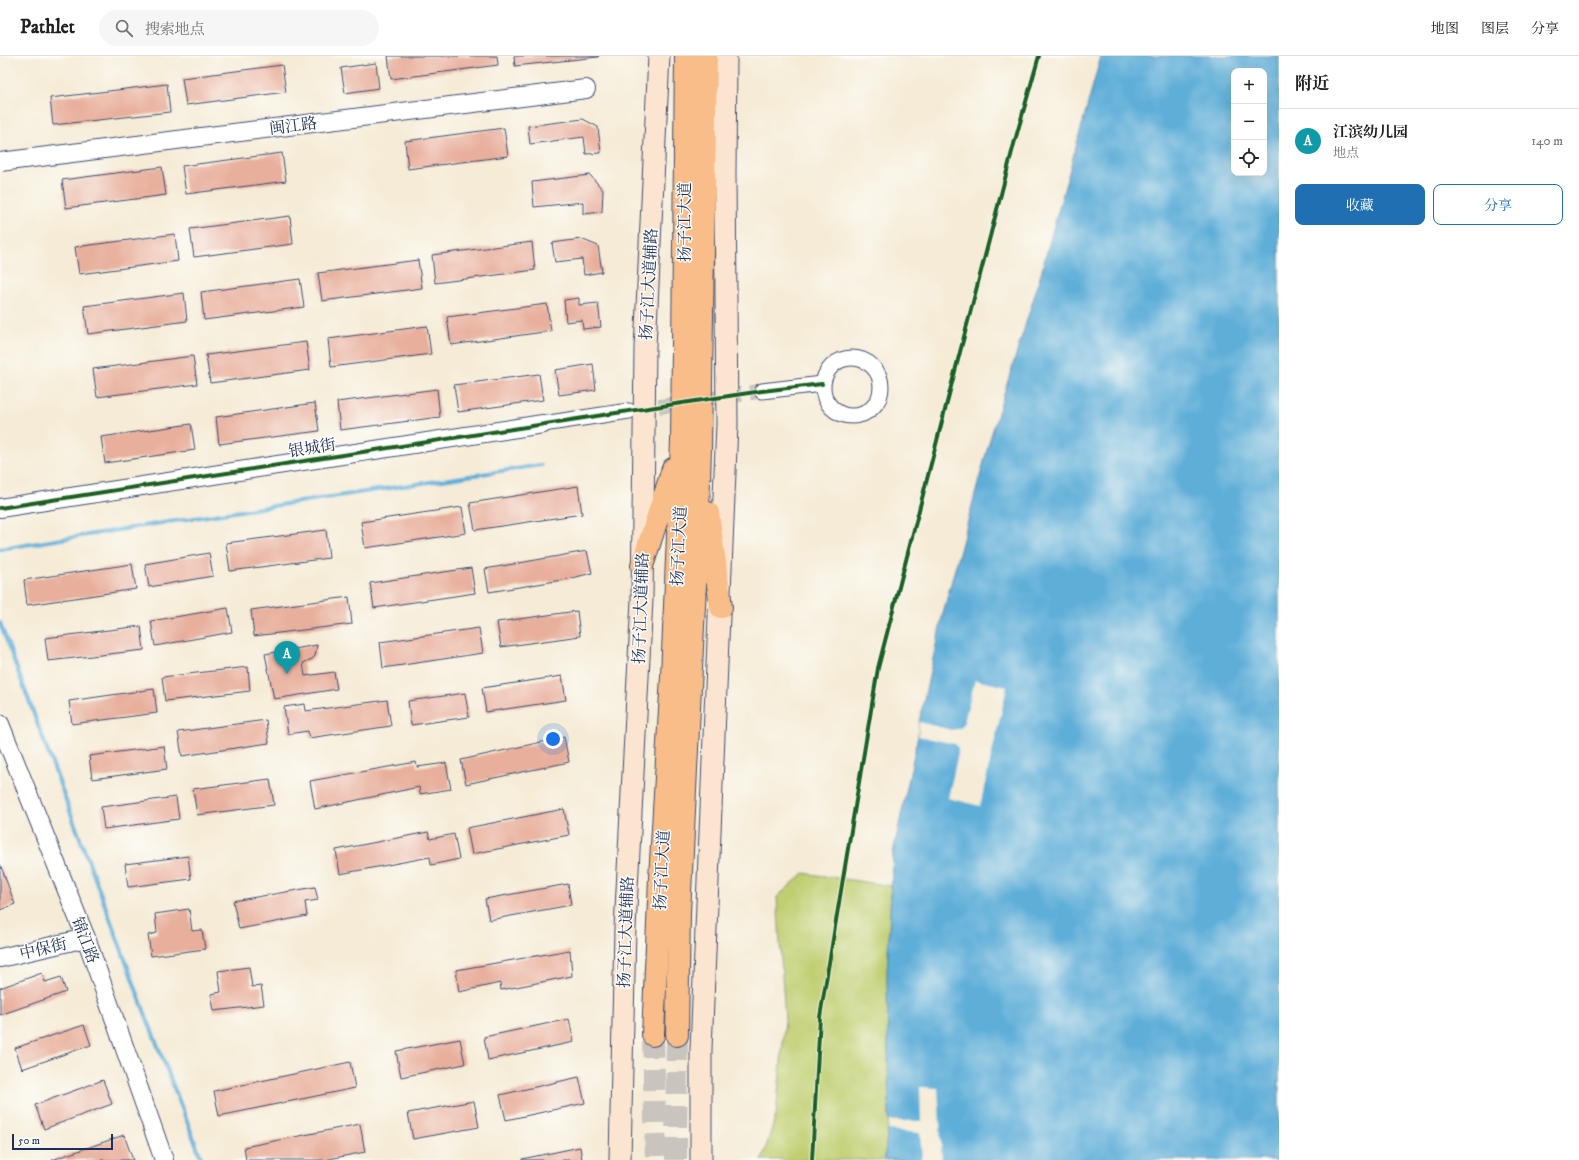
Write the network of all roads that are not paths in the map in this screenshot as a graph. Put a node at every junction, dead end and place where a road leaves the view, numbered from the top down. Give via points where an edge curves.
1 (659, 56) edge
2 (674, 56) edge
3 (686, 56) edge
4 (706, 56) edge
5 (726, 56) edge
6 (586, 89) dead end
7 (0, 162) edge
8 (684, 190) junction
9 (822, 384) dead end
10 (762, 391) tunnel mouth
11 (629, 411) tunnel mouth
12 (543, 424) joint
13 (691, 445) junction
14 (0, 508) edge
15 (642, 566) junction
16 (721, 606) junction
17 (0, 724) edge
18 (86, 938) junction
19 (0, 958) edge
20 (677, 1035) tunnel mouth
21 (653, 1036) tunnel mouth
22 (164, 1160) edge
23 (620, 1160) edge
24 (701, 1160) edge

1 - 15 main road, 扬子江大道辅路 via 645,348
2 - 8 highway
3 - 8 highway, 扬子江大道
4 - 13 highway, 扬子江大道
5 - 16 main road via 727,424
6 - 7 street, 闽江路
8 - 13 highway, 扬子江大道
9 - 10 street
11 - 12 street, 银城街
12 - 14 street, 银城街
13 - 15 highway
13 - 16 highway
13 - 20 highway, 扬子江大道 via 697,545 679,913
13 - 21 highway, 扬子江大道 via 672,676
15 - 23 main road, 扬子江大道辅路 via 625,928
16 - 24 main road via 701,1049
17 - 18 street, 锦江路
18 - 19 street, 中保街
18 - 22 street, 锦江路

